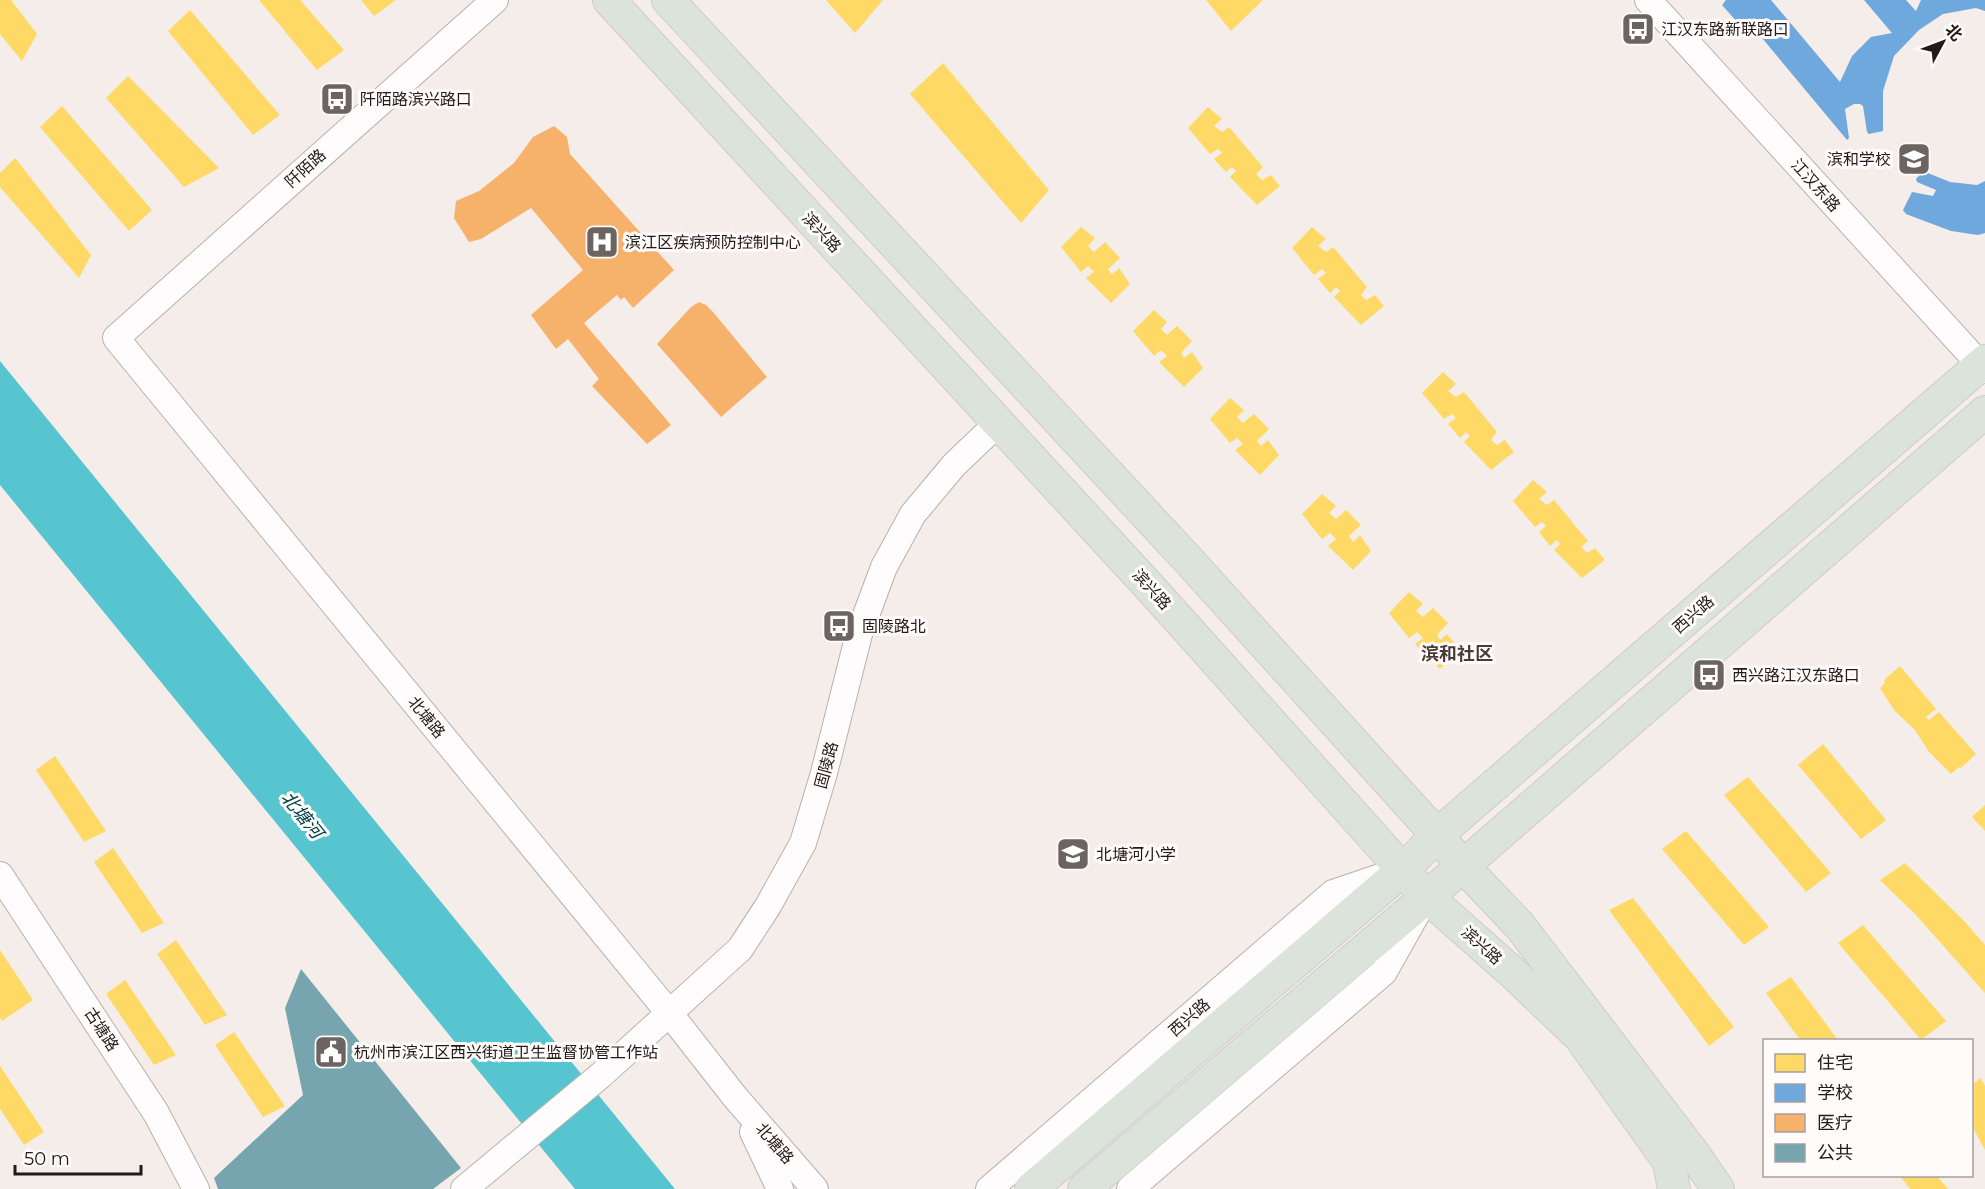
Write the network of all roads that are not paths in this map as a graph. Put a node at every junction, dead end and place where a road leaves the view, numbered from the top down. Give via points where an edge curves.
1 (495, 0) edge
2 (609, 0) edge
3 (668, 0) edge
4 (1648, 0) edge
5 (116, 338) joint
6 (1983, 365) edge
7 (1985, 412) edge
8 (998, 423) junction
9 (1437, 835) junction
10 (1463, 866) junction
11 (1404, 869) junction
12 (0, 875) edge
13 (1426, 896) junction
14 (670, 1014) junction
15 (735, 1097) junction
16 (1671, 1176) edge
17 (1092, 1183) edge
18 (196, 1189) edge
19 (464, 1189) edge
20 (780, 1189) edge
21 (815, 1189) edge
22 (989, 1189) edge
23 (1031, 1189) edge
24 (1130, 1189) edge
25 (1689, 1189) edge
26 (1718, 1189) edge

1 - 5 street, 阡陌路
2 - 8 main road, 滨兴路
3 - 9 main road via 1183,554
4 - 6 street, 江汉东路
5 - 14 street, 北塘路
6 - 9 main road, 西兴路
7 - 10 main road
8 - 11 main road, 滨兴路
8 - 14 street, 固陵路 via 954,465 913,514 884,567 859,634 825,774 803,843 740,949
9 - 10 main road
9 - 11 main road, 西兴路
10 - 13 main road
10 - 26 main road via 1520,926
11 - 13 main road, 滨兴路
11 - 22 street, 西兴路 via 1334,893
11 - 23 main road, 西兴路
12 - 18 street, 古塘路 via 156,1113
13 - 16 main road, 滨兴路 via 1580,1037
13 - 17 main road
13 - 24 street via 1384,972
14 - 15 street, 北塘路
14 - 19 street, 固陵路
15 - 20 street, 北塘路
15 - 21 street, 北塘路
16 - 25 main road, 滨兴路

